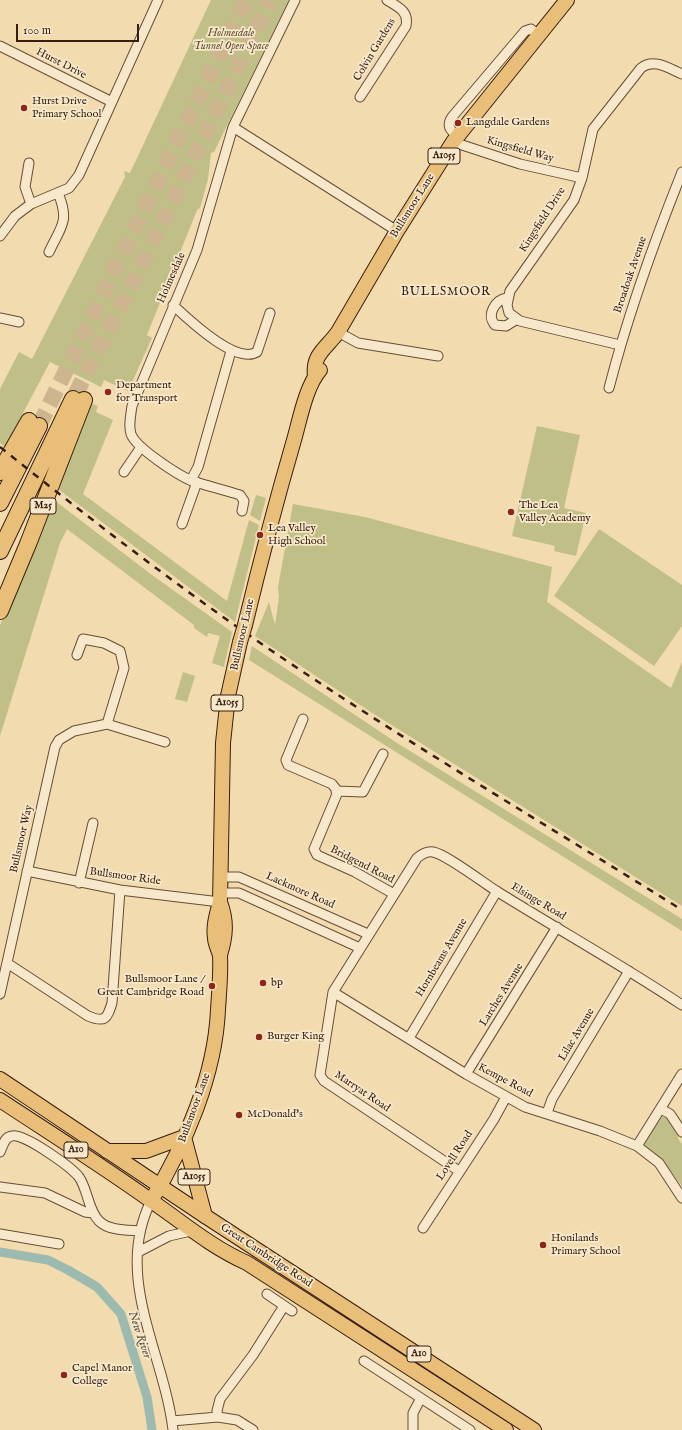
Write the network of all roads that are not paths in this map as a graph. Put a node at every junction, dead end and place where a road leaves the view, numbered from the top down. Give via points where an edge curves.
1 (158, 0) edge
2 (295, 0) edge
3 (387, 0) edge
4 (567, 0) edge
5 (0, 46) edge
6 (682, 74) edge
7 (360, 97) dead end
8 (112, 102) junction
9 (233, 127) junction
10 (455, 139) junction
11 (29, 163) dead end
12 (682, 172) edge
13 (582, 178) junction
14 (58, 193) junction
15 (31, 204) junction
16 (397, 231) junction
17 (0, 236) edge
18 (48, 252) dead end
19 (507, 298) junction
20 (173, 305) junction
21 (270, 313) dead end
22 (0, 318) edge
23 (517, 320) junction
24 (18, 322) dead end
25 (338, 332) junction
26 (620, 345) junction
27 (232, 351) junction
28 (438, 356) dead end
29 (609, 388) dead end
30 (140, 446) junction
31 (0, 472) edge
32 (124, 472) dead end
33 (194, 481) junction
34 (0, 503) edge
35 (242, 511) dead end
36 (182, 524) dead end
37 (0, 551) edge
38 (0, 611) edge
39 (77, 655) dead end
40 (303, 719) dead end
41 (107, 724) junction
42 (165, 742) dead end
43 (383, 754) dead end
44 (336, 791) junction
45 (93, 823) dead end
46 (27, 871) junction
47 (221, 877) junction
48 (79, 883) junction
49 (120, 890) junction
50 (497, 891) junction
51 (394, 894) junction
52 (221, 898) junction
53 (557, 927) junction
54 (368, 934) junction
55 (360, 948) junction
56 (7, 963) junction
57 (629, 971) junction
58 (333, 992) junction
59 (0, 994) edge
60 (682, 1005) edge
61 (409, 1038) junction
62 (466, 1074) junction
63 (682, 1074) edge
64 (0, 1079) edge
65 (506, 1097) junction
66 (0, 1100) edge
67 (661, 1108) junction
68 (547, 1113) junction
69 (64, 1122) junction
70 (682, 1132) edge
71 (184, 1137) junction
72 (637, 1146) junction
73 (107, 1151) junction
74 (0, 1152) edge
75 (459, 1171) junction
76 (0, 1186) edge
77 (160, 1186) junction
78 (682, 1198) edge
79 (152, 1201) junction
80 (93, 1213) junction
81 (204, 1216) junction
82 (423, 1228) dead end
83 (140, 1231) junction
84 (191, 1231) junction
85 (0, 1234) edge
86 (59, 1244) dead end
87 (138, 1252) junction
88 (247, 1263) junction
89 (267, 1294) dead end
90 (364, 1361) dead end
91 (421, 1398) junction
92 (218, 1417) junction
93 (173, 1425) edge
94 (254, 1430) edge
95 (413, 1430) edge
96 (470, 1430) edge
97 (506, 1430) edge
98 (534, 1430) edge

1 - 8 street
2 - 9 street, Holmesdale
3 - 7 street, Colvin Gardens via 405,13 406,26
4 - 10 main road, Bullsmoor Lane / A1055
5 - 8 street, Hurst Drive
6 - 13 street, Kingsfield Drive via 652,62 640,68 593,129
8 - 14 street via 73,184
9 - 16 street
9 - 20 street, Holmesdale via 197,250
10 - 13 street, Kingsfield Way via 520,164
10 - 16 main road, Bullsmoor Lane / A1055
11 - 15 street via 25,187
12 - 26 street, Broadoak Avenue
13 - 19 street, Kingsfield Drive via 574,200
14 - 15 street
14 - 18 street via 65,214
15 - 17 street via 15,216
16 - 25 main road, Bullsmoor Lane / A1055
19 - 23 street via 509,313
19 - 23 street, Kingsfield Drive via 496,303 492,321 500,326
20 - 27 street via 198,328
20 - 30 street, Holmesdale via 132,406 131,434
21 - 27 street via 257,352 249,355
22 - 24 street
23 - 26 street, Kingsfield Drive
25 - 28 street via 358,343
25 - 47 main road, Bullsmoor Lane / A1055, bridge via 329,345 325,363 315,376 288,458 228,696 225,719
26 - 29 street, Broadoak Avenue
27 - 33 street
30 - 32 street
30 - 33 street, Holmesdale
31 - 34 highway via 34,424
33 - 35 street, Holmesdale via 240,495 244,501
33 - 36 street
37 - 38 highway, M25 via 79,398 66,444
39 - 41 street via 83,639 104,643 120,651 124,668
40 - 44 street via 286,760 288,765 332,784
41 - 42 street, Bullsmoor Way
41 - 46 street, Bullsmoor Way via 74,731 59,740 55,747
43 - 44 street via 363,792
44 - 51 street, Bridgend Road via 314,849 317,855 355,872
45 - 48 street
46 - 48 street, Bullsmoor Ride
46 - 56 street, Bullsmoor Way
47 - 52 main road, Bullsmoor Lane / A1055
47 - 54 street, Lackmore Road via 240,877
48 - 49 street, Bullsmoor Ride
49 - 52 street, Bullsmoor Ride
49 - 56 street via 112,1003 104,1019 98,1020 88,1016
50 - 51 street, Elsinge Road via 434,852 424,853 417,858
50 - 53 street, Elsinge Road
50 - 61 street, Hornbeams Avenue
51 - 54 street, Marryat Road
52 - 55 street via 239,893
52 - 71 main road, Bullsmoor Lane / A1055 via 215,938 220,955 214,1050
53 - 57 street, Elsinge Road
53 - 62 street, Larches Avenue
54 - 55 street, Marryat Road
55 - 58 street, Marryat Road
56 - 59 street, Bullsmoor Way
57 - 60 street, Elsinge Road
57 - 68 street, Lilac Avenue via 552,1099
58 - 61 street, Kempe Road
58 - 75 street, Marryat Road via 320,1075 324,1081
61 - 62 street, Kempe Road
62 - 65 street, Kempe Road
63 - 67 street
64 - 69 main road, Great Cambridge Road / A10
65 - 68 street, Kempe Road via 525,1107
65 - 75 street, Lovell Road
66 - 79 main road, Great Cambridge Road / A10
67 - 70 street via 670,1114
67 - 72 street
68 - 72 street, Kempe Road via 600,1130
69 - 73 main road, Great Cambridge Road / A10
69 - 79 main road via 88,1146 139,1180
71 - 73 main road via 146,1151
71 - 77 main road, Bullsmoor Lane / A1055 via 170,1171
71 - 81 main road, A1055
72 - 78 street, Kempe Road via 659,1163
73 - 77 main road, Great Cambridge Road / A10
74 - 80 street via 5,1140 15,1136 43,1150 78,1176
75 - 82 street, Lovell Road
76 - 80 street via 45,1193 85,1212
77 - 79 main road, Bullsmoor Lane / A1055
77 - 81 main road, Great Cambridge Road / A10
77 - 88 main road via 171,1206 229,1245
79 - 83 street, Bullsmoor Lane via 143,1218
79 - 84 main road, Great Cambridge Road / A10
80 - 83 street via 102,1224 120,1230
81 - 98 main road, Great Cambridge Road / A10
83 - 87 street, Bullsmoor Lane
84 - 87 street via 169,1236
84 - 88 main road, Great Cambridge Road / A10 via 226,1254
85 - 86 street
87 - 93 street, Bullsmoor Lane via 140,1296
88 - 97 main road, Great Cambridge Road / A10
89 - 92 street via 288,1308 220,1399
90 - 91 street
91 - 95 street via 413,1413
91 - 96 street
92 - 93 street
92 - 94 street via 237,1420

